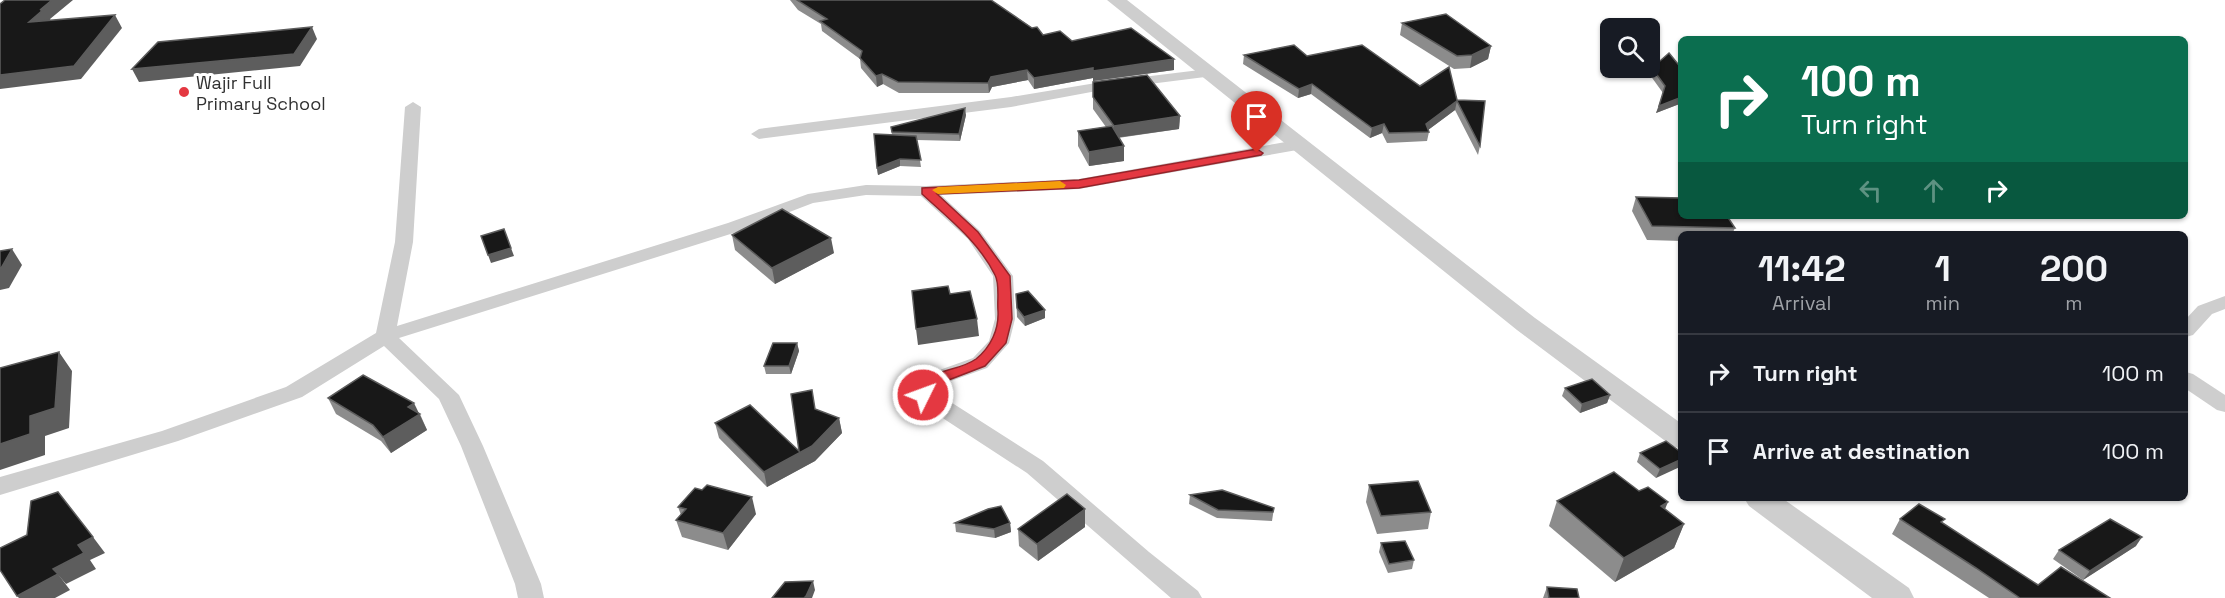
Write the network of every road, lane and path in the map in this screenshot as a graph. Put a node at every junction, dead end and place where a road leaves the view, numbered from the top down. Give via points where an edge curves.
1 (1116, 0) edge
2 (1208, 73) junction
3 (413, 107) dead end
4 (759, 134) dead end
5 (1297, 145) junction
6 (926, 191) junction
7 (2225, 302) edge
8 (2188, 329) edge
9 (385, 336) junction
10 (2188, 380) edge
11 (2225, 405) edge
12 (1678, 437) edge
13 (0, 486) edge
14 (1764, 501) edge
15 (531, 598) edge
16 (1189, 598) edge
17 (1897, 598) edge

1 - 2 street
2 - 4 street
2 - 5 street
3 - 9 street via 404,242
5 - 6 street via 1079,184
5 - 12 street
6 - 9 street via 842,192 808,200 734,227
6 - 16 street via 974,235 1003,276 1005,319 999,343 980,363 941,377 927,386 923,395 1035,467
7 - 8 street via 2205,310
9 - 13 street via 294,392 170,436
9 - 15 street via 448,395
10 - 11 street
14 - 17 street

